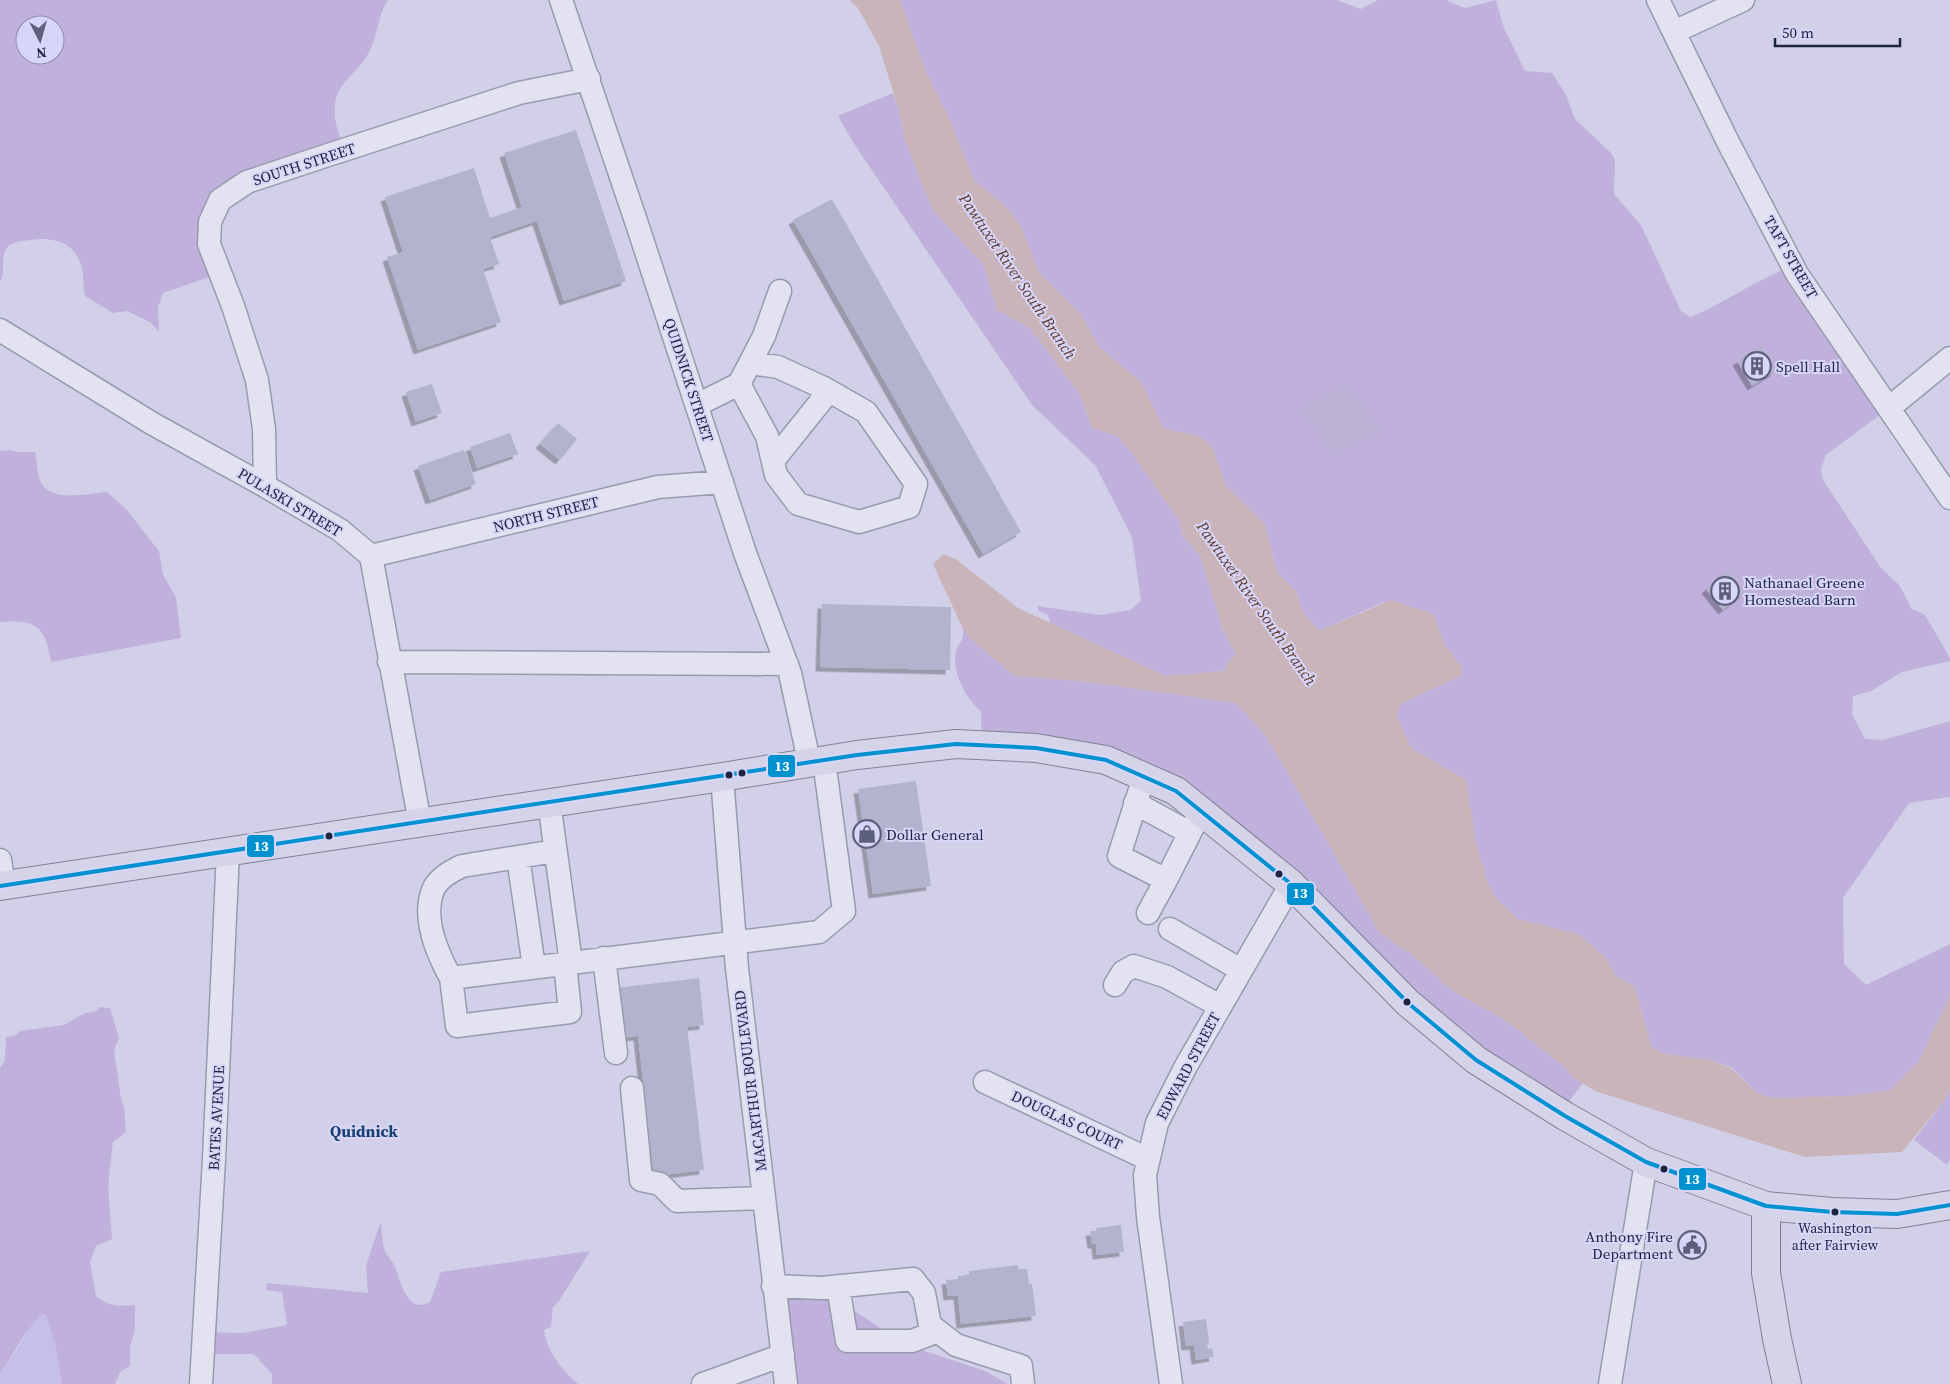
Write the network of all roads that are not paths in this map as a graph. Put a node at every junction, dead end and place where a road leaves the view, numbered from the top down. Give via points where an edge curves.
1 (561, 0) edge
2 (1658, 0) edge
3 (1743, 0) edge
4 (1674, 32) junction
5 (589, 79) junction
6 (780, 292) dead end
7 (0, 330) edge
8 (1950, 358) edge
9 (750, 363) junction
10 (739, 384) junction
11 (829, 391) junction
12 (697, 404) junction
13 (1889, 408) junction
14 (773, 461) junction
15 (722, 482) junction
16 (265, 486) junction
17 (1950, 498) edge
18 (370, 556) junction
19 (389, 662) junction
20 (787, 664) junction
21 (817, 761) junction
22 (722, 777) junction
23 (1144, 777) junction
24 (549, 802) junction
25 (1135, 803) junction
26 (1196, 822) junction
27 (420, 823) junction
28 (555, 851) junction
29 (228, 852) junction
30 (518, 857) junction
31 (1, 877) edge
32 (1166, 880) junction
33 (1292, 884) junction
34 (1148, 913) dead end
35 (1170, 929) dead end
36 (735, 942) junction
37 (604, 958) junction
38 (568, 963) junction
39 (534, 967) junction
40 (1241, 970) junction
41 (451, 978) junction
42 (1115, 985) dead end
43 (1220, 1006) junction
44 (616, 1053) dead end
45 (985, 1082) dead end
46 (632, 1088) dead end
47 (1148, 1159) junction
48 (1646, 1162) junction
49 (764, 1198) junction
50 (1950, 1205) edge
51 (1766, 1206) junction
52 (774, 1286) junction
53 (838, 1286) junction
54 (938, 1331) junction
55 (783, 1355) junction
56 (201, 1384) edge
57 (702, 1384) edge
58 (786, 1384) edge
59 (1022, 1384) edge
60 (1171, 1384) edge
61 (1610, 1384) edge
62 (1787, 1384) edge

1 - 5 street, QUIDNICK STREET
2 - 4 street, TAFT STREET
3 - 4 street
4 - 13 street, TAFT STREET via 1797,274
5 - 12 street, QUIDNICK STREET
5 - 16 street, SOUTH STREET via 519,93 322,157 247,182 220,200 210,222 209,244 257,380 264,429
6 - 9 street
7 - 16 street, PULASKI STREET via 153,424
8 - 13 street
9 - 10 street
9 - 11 street via 778,367
10 - 12 street
10 - 14 street via 767,436
11 - 14 street
11 - 14 street via 866,412 916,484 908,507 859,522 798,504 776,475
12 - 15 street, QUIDNICK STREET
13 - 17 street, TAFT STREET
15 - 18 street, NORTH STREET via 658,487
15 - 20 street, QUIDNICK STREET
16 - 18 street, PULASKI STREET via 340,530
18 - 19 street
19 - 20 street
19 - 27 street
20 - 21 street, QUIDNICK STREET
21 - 22 main road
21 - 23 main road via 956,744 1036,748 1106,760
21 - 36 street, QUIDNICK STREET via 844,911 819,932
22 - 24 main road
22 - 36 street, MACARTHUR BOULEVARD
23 - 25 street
23 - 26 main road via 1176,791
24 - 27 main road
24 - 28 street
25 - 26 street
25 - 32 street via 1119,856
26 - 32 street
26 - 33 main road
27 - 29 main road
28 - 30 street
28 - 38 street
29 - 31 main road
29 - 56 street, BATES AVENUE
30 - 39 street
30 - 41 street via 462,866 440,879 433,889 429,907 432,932 439,956
32 - 34 street
33 - 40 street, EDWARD STREET
33 - 48 main road via 1408,1003 1476,1060
35 - 40 street
36 - 37 street
36 - 49 street, MACARTHUR BOULEVARD
37 - 38 street
37 - 44 street
38 - 39 street
38 - 41 street via 570,1012 457,1026
39 - 41 street
40 - 43 street, EDWARD STREET
42 - 43 street via 1123,972 1134,966 1166,977
43 - 47 street, EDWARD STREET via 1157,1123
45 - 47 street, DOUGLAS COURT
46 - 49 street via 642,1180 660,1184 677,1201
47 - 60 street, EDWARD STREET via 1145,1175 1148,1217
48 - 51 main road
48 - 61 street
49 - 52 street, MACARTHUR BOULEVARD
50 - 51 main road via 1898,1214
51 - 62 main road via 1766,1273
52 - 53 street
52 - 55 street, MACARTHUR BOULEVARD
53 - 54 street via 913,1279 924,1292 930,1325
53 - 54 street via 847,1341 912,1342
54 - 59 street via 956,1345 1022,1366
55 - 57 street
55 - 58 street, MACARTHUR BOULEVARD

